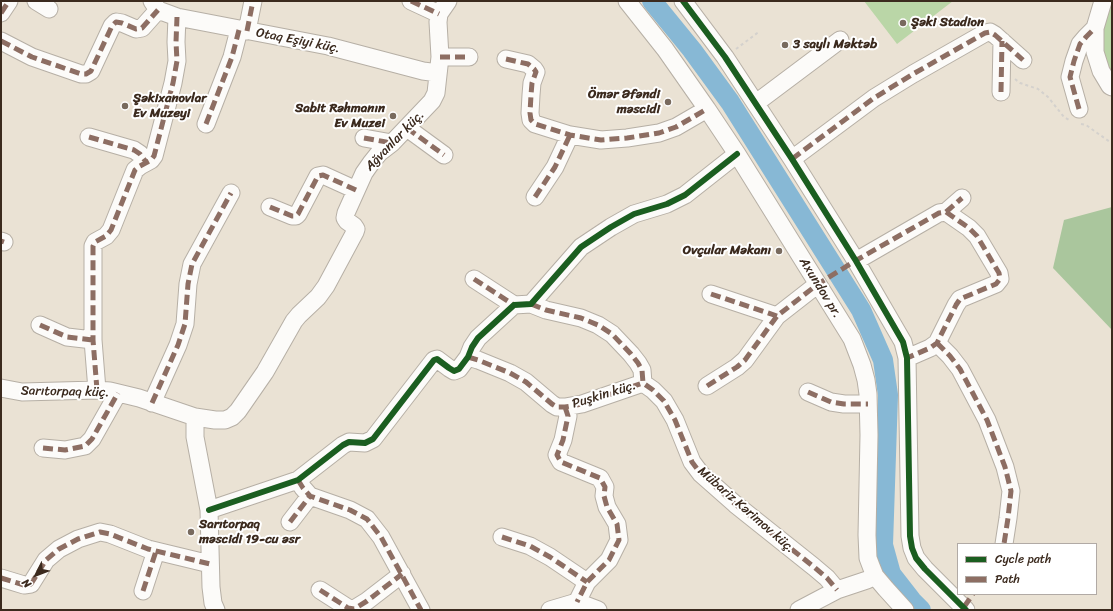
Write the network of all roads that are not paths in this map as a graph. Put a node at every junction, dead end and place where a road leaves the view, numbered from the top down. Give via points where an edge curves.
1 (9, 1) edge
2 (253, 1) edge
3 (411, 1) edge
4 (627, 1) edge
5 (683, 1) edge
6 (1103, 1) edge
7 (155, 6) edge
8 (443, 8) edge
9 (1, 13) edge
10 (177, 17) junction
11 (1096, 28) junction
12 (243, 30) junction
13 (840, 40) dead end
14 (1, 41) edge
15 (1002, 41) junction
16 (469, 57) dead end
17 (506, 58) dead end
18 (1023, 60) dead end
19 (439, 65) junction
20 (1111, 88) edge
21 (1001, 92) dead end
22 (756, 104) junction
23 (706, 108) junction
24 (1077, 118) road end
25 (206, 124) dead end
26 (407, 128) junction
27 (570, 135) junction
28 (89, 137) dead end
29 (364, 138) dead end
30 (392, 143) junction
31 (737, 154) junction
32 (444, 155) dead end
33 (792, 159) junction
34 (146, 162) junction
35 (356, 190) junction
36 (231, 193) dead end
37 (535, 197) dead end
38 (962, 198) dead end
39 (270, 207) dead end
40 (946, 212) junction
41 (856, 261) junction
42 (474, 279) dead end
43 (818, 284) junction
44 (711, 294) dead end
45 (531, 304) junction
46 (514, 305) junction
47 (777, 316) junction
48 (40, 325) dead end
49 (93, 340) junction
50 (937, 343) junction
51 (468, 357) junction
52 (907, 358) junction
53 (643, 383) junction
54 (707, 386) dead end
55 (1, 388) edge
56 (96, 390) junction
57 (808, 392) dead end
58 (118, 393) junction
59 (152, 403) junction
60 (868, 404) junction
61 (565, 407) junction
62 (195, 417) junction
63 (43, 448) dead end
64 (298, 480) junction
65 (310, 496) junction
66 (209, 510) junction
67 (290, 522) dead end
68 (502, 537) dead end
69 (1004, 543) edge
70 (156, 551) junction
71 (210, 564) junction
72 (402, 574) junction
73 (875, 576) junction
74 (1, 578) edge
75 (587, 582) junction
76 (320, 590) dead end
77 (837, 590) junction
78 (143, 591) dead end
79 (577, 602) junction
80 (968, 604) edge
81 (216, 610) edge
82 (421, 610) edge
83 (550, 610) edge
84 (598, 610) edge
85 (799, 610) edge
86 (905, 610) edge

1 - 9 street
2 - 12 street
3 - 8 street
4 - 23 street, Axundov pr. via 665,49
5 - 22 street
6 - 11 street
7 - 10 street, Otaq Eşiyi küç.
7 - 14 street, Otaq Eşiyi küç. via 142,28 136,29 116,22 91,71 86,74 32,57
8 - 19 street, Ağvanlar küç. via 438,22
10 - 12 street, Otaq Eşiyi küç.
10 - 34 street via 177,61 173,83 154,156
11 - 20 street via 1095,52 1101,71
11 - 24 street via 1080,44 1070,77
12 - 19 street, Otaq Eşiyi küç. via 328,46 423,71
12 - 25 street
13 - 22 street
15 - 18 street
15 - 21 street
15 - 33 street via 990,32 985,33 874,98
16 - 19 street, Otaq Eşiyi küç.
17 - 27 street via 528,64 536,72 532,83 531,120 535,124
19 - 26 street, Ağvanlar küç. via 436,93 432,101
22 - 33 street
23 - 27 street via 676,127 658,133 601,140
23 - 31 street, Axundov pr.
26 - 30 street, Ağvanlar küç.
26 - 32 street
27 - 37 street via 555,167
28 - 34 street via 134,150
29 - 30 street
30 - 35 street, Ağvanlar küç. via 379,153 364,172
31 - 43 street, Axundov pr.
31 - 45 street via 685,195 667,204 634,214 581,246
33 - 41 street
34 - 49 street via 135,170 111,230 93,246
35 - 39 street via 323,174 318,176 296,216
35 - 62 street, Ağvanlar küç. via 345,218 354,226 355,232 326,286 294,321 265,372 238,411 225,420
36 - 59 street via 192,264 185,324 178,346
38 - 40 street
40 - 41 street via 939,213
40 - 50 street via 977,236 1000,279 996,284 960,299
41 - 52 street via 903,342
42 - 46 street
43 - 47 street
43 - 60 street, Axundov pr. via 852,339 866,380
44 - 47 street
45 - 46 street
45 - 53 street via 581,318 612,334 638,363 642,370
46 - 51 street via 478,338
47 - 54 street via 745,360
48 - 49 street via 67,337
49 - 56 street
50 - 52 street
50 - 69 street via 960,369 987,420 1005,467 1011,491
51 - 61 street, Puşkin küç. via 510,373 526,382 552,404
51 - 64 street via 459,369 454,371 437,359 434,360 373,439 365,443 349,442 343,445
52 - 80 street via 912,548 925,569
53 - 61 street, Puşkin küç. via 582,404
53 - 77 street, Mübariz Kərimov küç. via 664,401 675,420 692,462 701,474 827,578
55 - 56 street, Sarıtorpaq küç. via 22,392
56 - 58 street, Sarıtorpaq küç.
57 - 60 street via 831,402
58 - 59 street, Sarıtorpaq küç.
58 - 63 street via 92,439 84,446 65,450
59 - 62 street, Sarıtorpaq küç.
60 - 73 street, Axundov pr. via 867,535 868,558
61 - 75 street, Puşkin küç. via 568,416 557,455 561,462 600,478 605,487 607,507 617,524 619,540 609,560
62 - 66 street via 195,437
64 - 65 street
64 - 66 street
65 - 67 street
65 - 72 street via 367,519 381,537
66 - 71 street
68 - 75 street via 530,546
70 - 71 street
70 - 74 street via 100,532 59,549 46,560 31,584 24,585
70 - 78 street
71 - 81 street via 213,603
72 - 76 street via 354,609 348,608
72 - 82 street
73 - 77 street
73 - 86 street, Axundov pr.
75 - 79 street, Puşkin küç.
77 - 85 street
79 - 83 street
79 - 84 street

